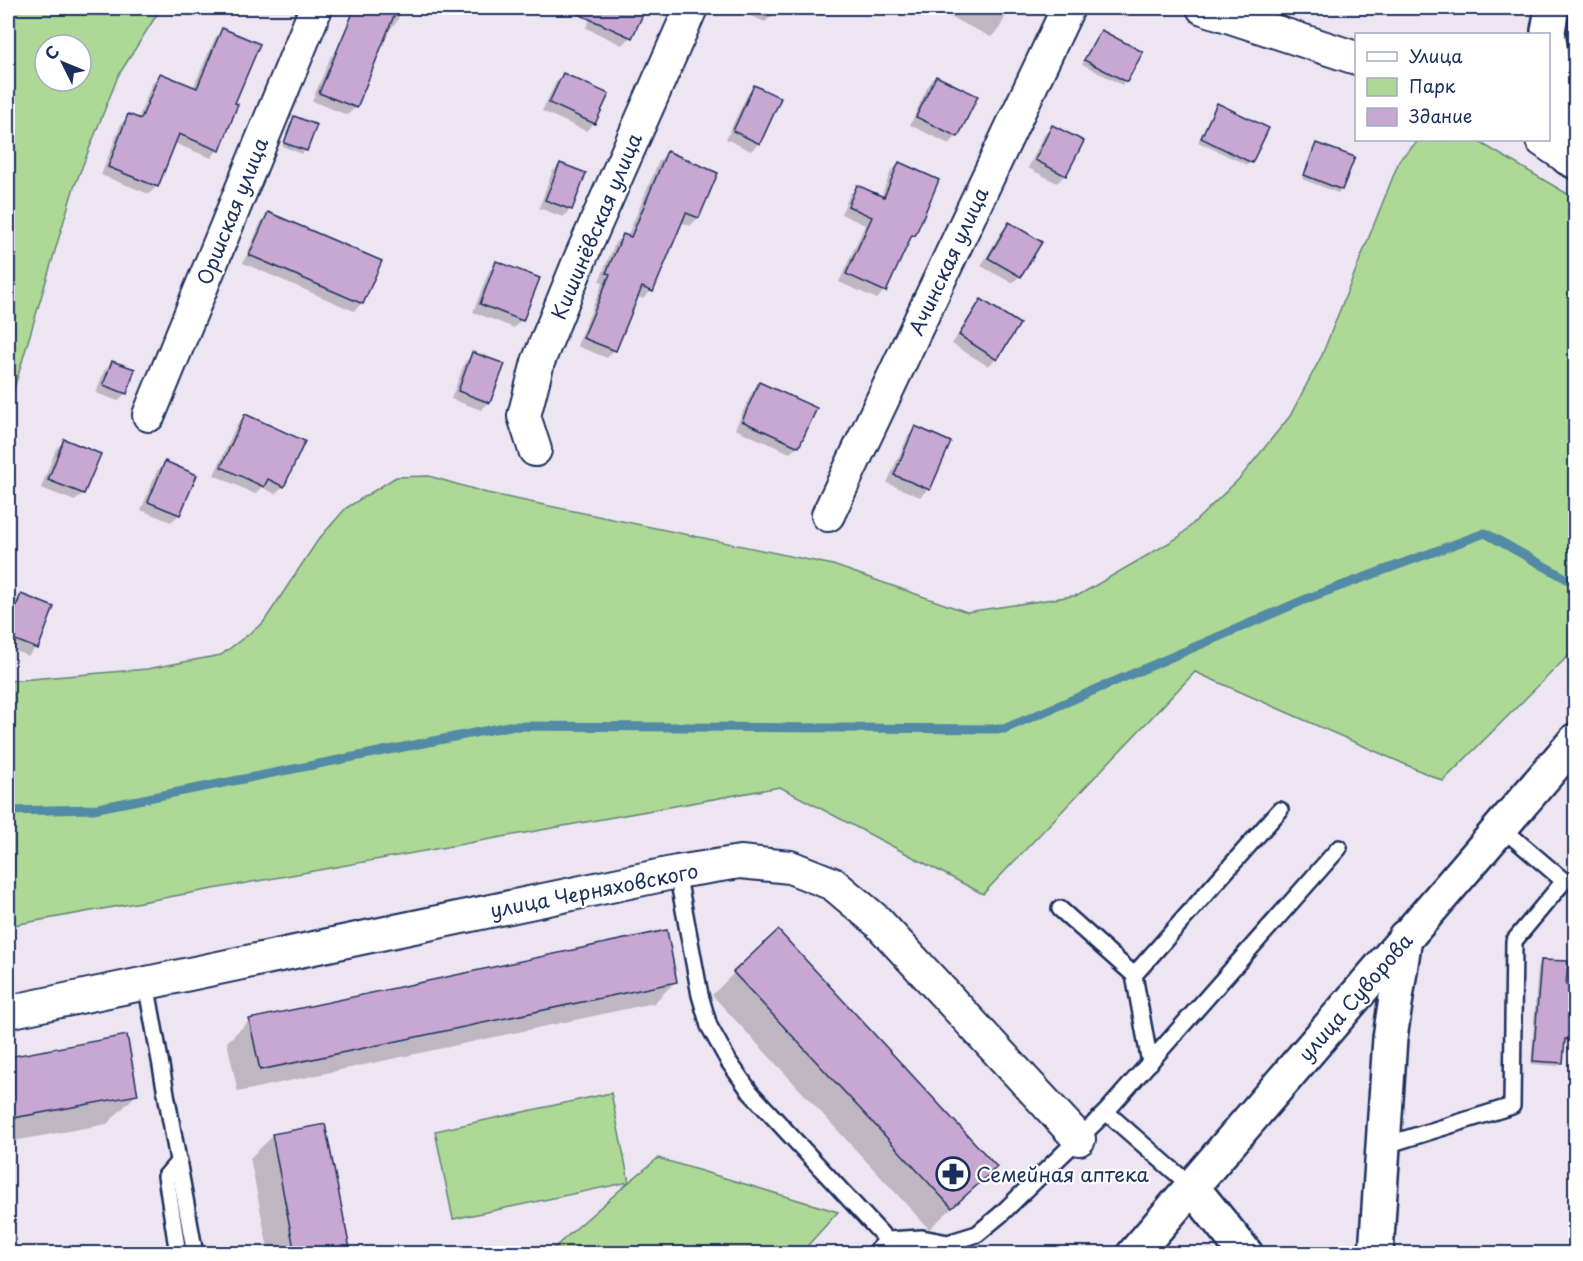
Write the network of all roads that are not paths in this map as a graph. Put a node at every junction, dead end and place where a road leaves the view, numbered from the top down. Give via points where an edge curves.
1 (316, 8) edge
2 (691, 8) edge
3 (1068, 8) edge
4 (1203, 8) edge
5 (1552, 8) edge
6 (1548, 33) edge
7 (1550, 46) edge
8 (1355, 58) edge
9 (1544, 141) edge
10 (1572, 160) edge
11 (149, 415) dead end
12 (535, 450) dead end
13 (828, 515) dead end
14 (1575, 740) edge
15 (1280, 810) dead end
16 (1502, 828) junction
17 (1339, 848) dead end
18 (677, 872) junction
19 (1060, 909) dead end
20 (1405, 937) junction
21 (1134, 975) junction
22 (146, 983) junction
23 (8, 1012) edge
24 (1150, 1063) junction
25 (1106, 1112) junction
26 (1079, 1139) junction
27 (1383, 1146) junction
28 (178, 1161) junction
29 (1192, 1187) junction
30 (886, 1239) junction
31 (1142, 1244) edge
32 (178, 1254) edge
33 (195, 1254) edge
34 (874, 1254) edge
35 (1116, 1254) edge
36 (1246, 1254) edge
37 (1376, 1254) edge

1 - 11 street, Оршская улица
2 - 12 street, Кишинёвская улица via 538,362 524,417
3 - 13 street, Ачинская улица
4 - 8 street
5 - 6 main road
7 - 10 main road
9 - 10 street
14 - 16 main road, улица Суворова
15 - 21 lane
16 - 20 main road, улица Суворова
16 - 27 lane via 1564,881 1514,941 1512,1106
17 - 24 lane
18 - 22 street, улица Черняховского
18 - 26 street, улица Черняховского via 740,862 790,867 833,884 877,921
18 - 30 lane via 700,995 709,1026 729,1062 751,1093
19 - 21 lane
20 - 27 main road via 1390,1038
20 - 29 main road, улица Суворова
21 - 24 lane
22 - 23 street, улица Черняховского
22 - 28 lane
24 - 25 lane
25 - 26 lane
25 - 29 lane
26 - 30 lane via 977,1234 948,1243 922,1238
27 - 37 main road
28 - 32 lane via 166,1176
28 - 33 lane
29 - 31 main road, улица Суворова
29 - 36 main road
30 - 34 lane
31 - 35 lane

